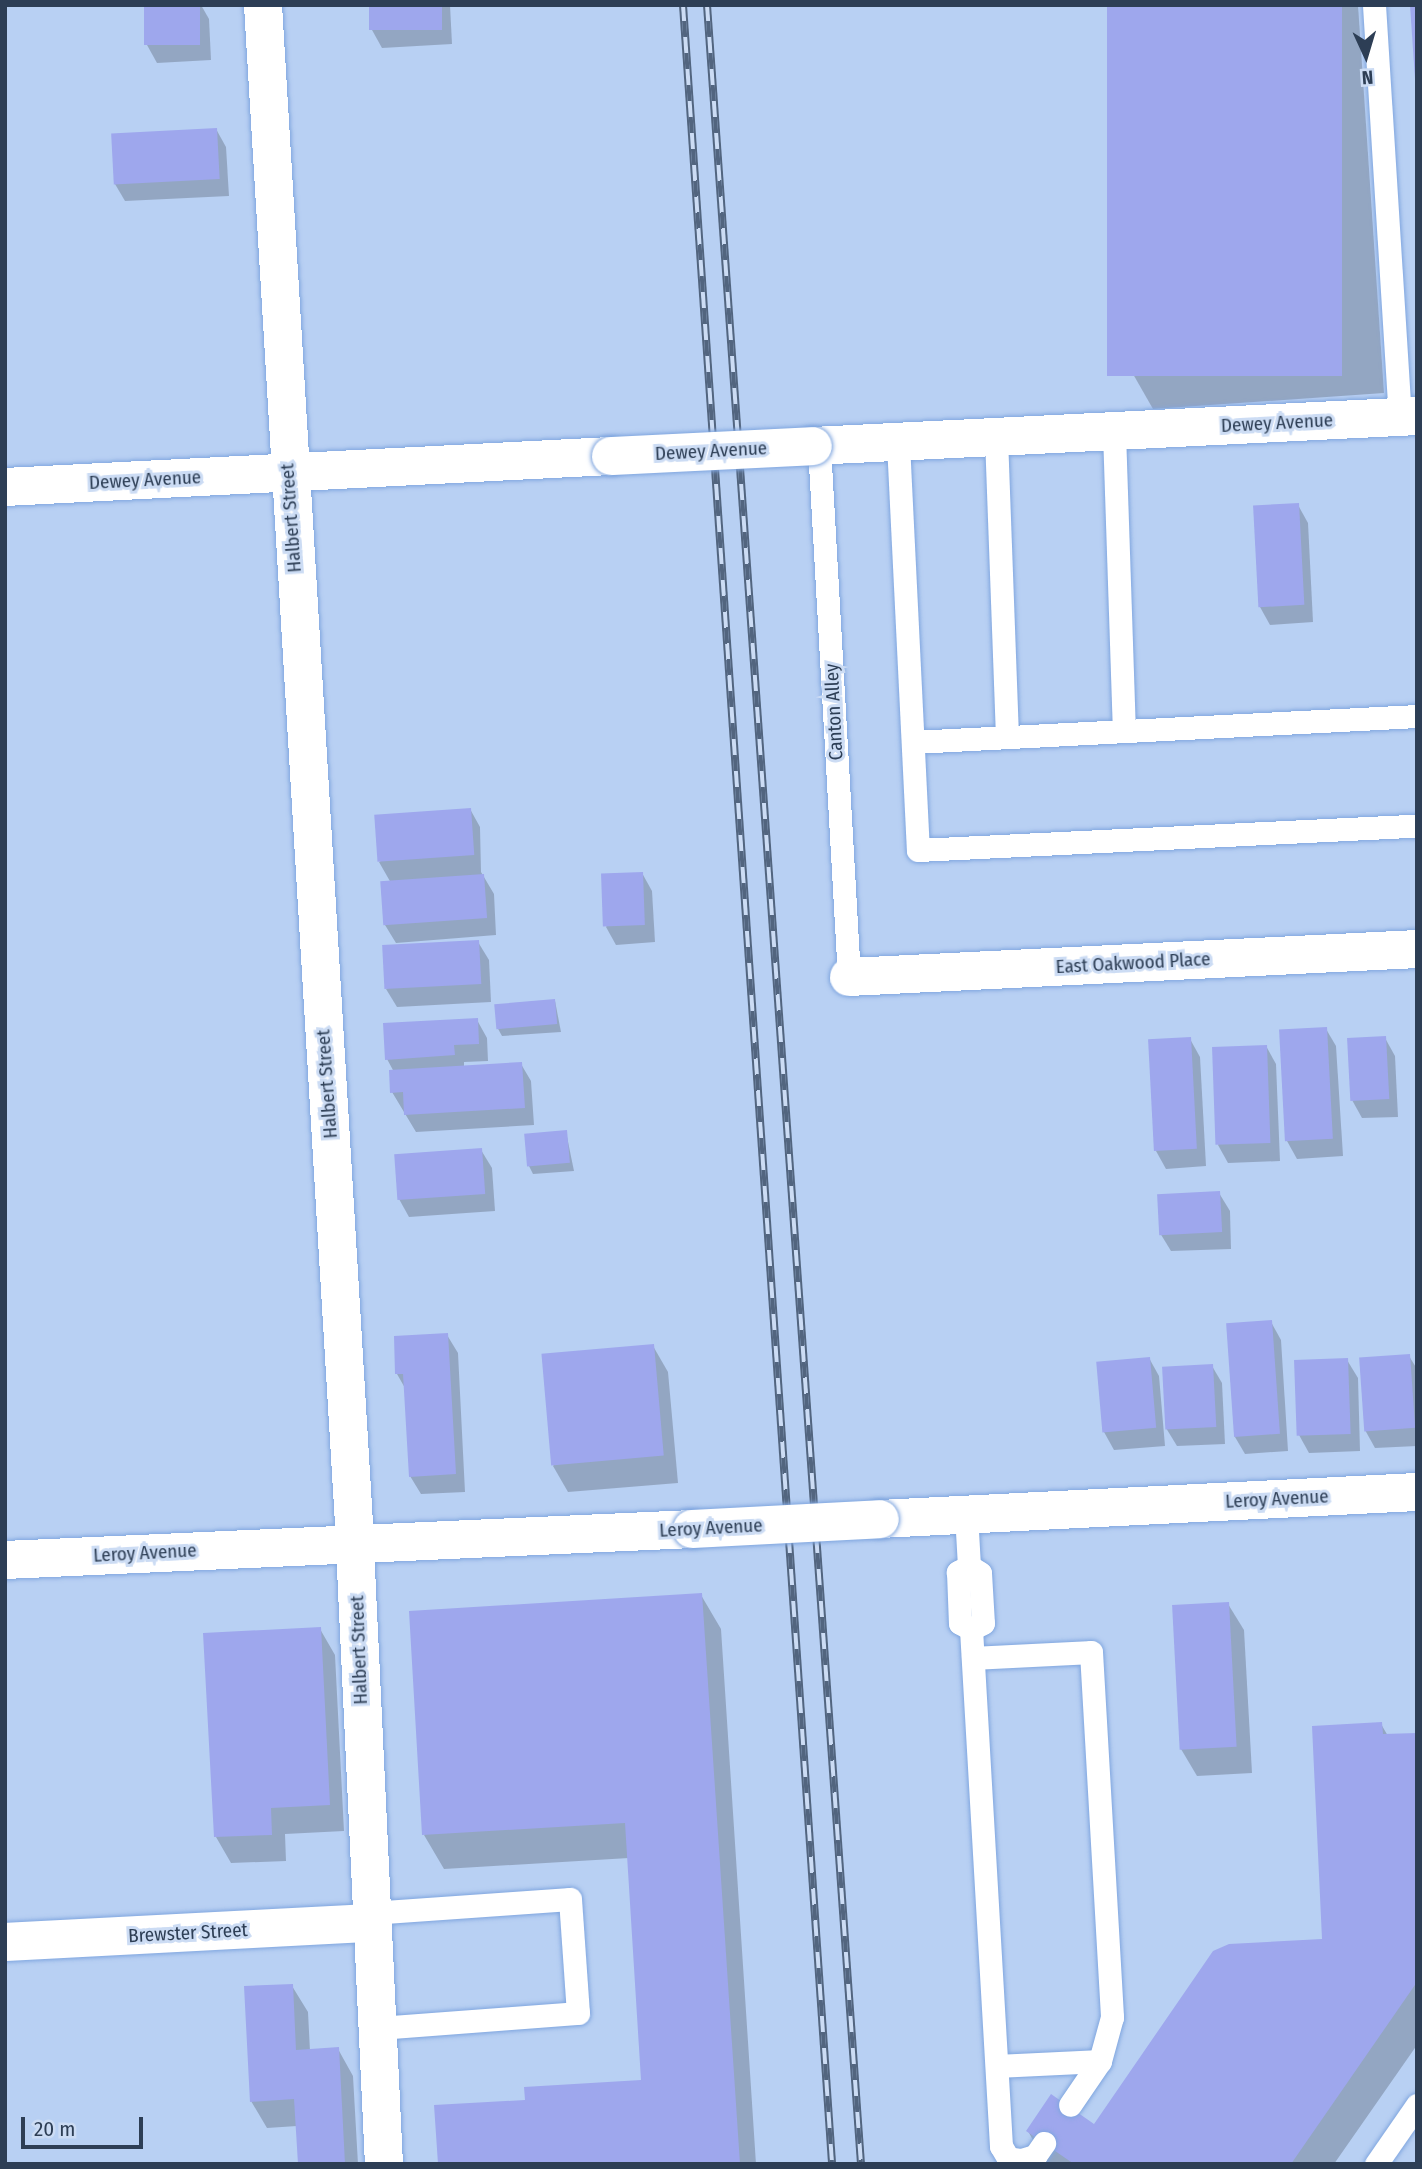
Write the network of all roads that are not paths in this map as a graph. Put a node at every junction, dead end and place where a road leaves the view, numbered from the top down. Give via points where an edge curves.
1 (263, 5) edge
2 (1374, 5) edge
3 (1409, 417) edge
4 (1114, 432) junction
5 (996, 437) junction
6 (898, 443) junction
7 (816, 446) junction
8 (288, 473) junction
9 (5, 487) edge
10 (1417, 716) edge
11 (1124, 728) junction
12 (1007, 734) junction
13 (913, 742) junction
14 (1417, 826) edge
15 (1417, 949) edge
16 (849, 977) joint
17 (1417, 1492) edge
18 (966, 1514) junction
19 (355, 1542) junction
20 (5, 1560) edge
21 (973, 1658) junction
22 (371, 1918) junction
23 (5, 1942) edge
24 (377, 2028) junction
25 (1100, 2061) junction
26 (997, 2066) junction
27 (1070, 2105) dead end
28 (1417, 2105) edge
29 (1044, 2143) dead end
30 (384, 2164) edge
31 (1376, 2164) edge

1 - 8 street, Halbert Street
2 - 3 lane
3 - 4 street, Dewey Avenue
4 - 5 street, Dewey Avenue
4 - 11 lane
5 - 6 street, Dewey Avenue
5 - 12 lane
6 - 7 street, Dewey Avenue
6 - 13 lane
7 - 8 street, Dewey Avenue, bridge
7 - 16 lane, Canton Alley
8 - 9 street, Dewey Avenue
8 - 19 street, Halbert Street
10 - 11 lane
11 - 12 lane
12 - 13 lane
13 - 14 lane via 918,850
15 - 16 street, East Oakwood Place
17 - 18 street, Leroy Avenue
18 - 19 street, Leroy Avenue, bridge
18 - 21 lane via 969,1566 981,1573 983,1623 971,1629
19 - 20 street, Leroy Avenue
19 - 22 street, Halbert Street
21 - 25 lane via 1091,1652 1112,2017
21 - 26 lane
22 - 23 street, Brewster Street
22 - 24 street, Halbert Street
22 - 24 lane via 570,1899 578,2013
24 - 30 street, Halbert Street
25 - 26 lane
25 - 27 lane
26 - 29 lane via 1001,2146 1008,2158 1035,2156
28 - 31 lane

